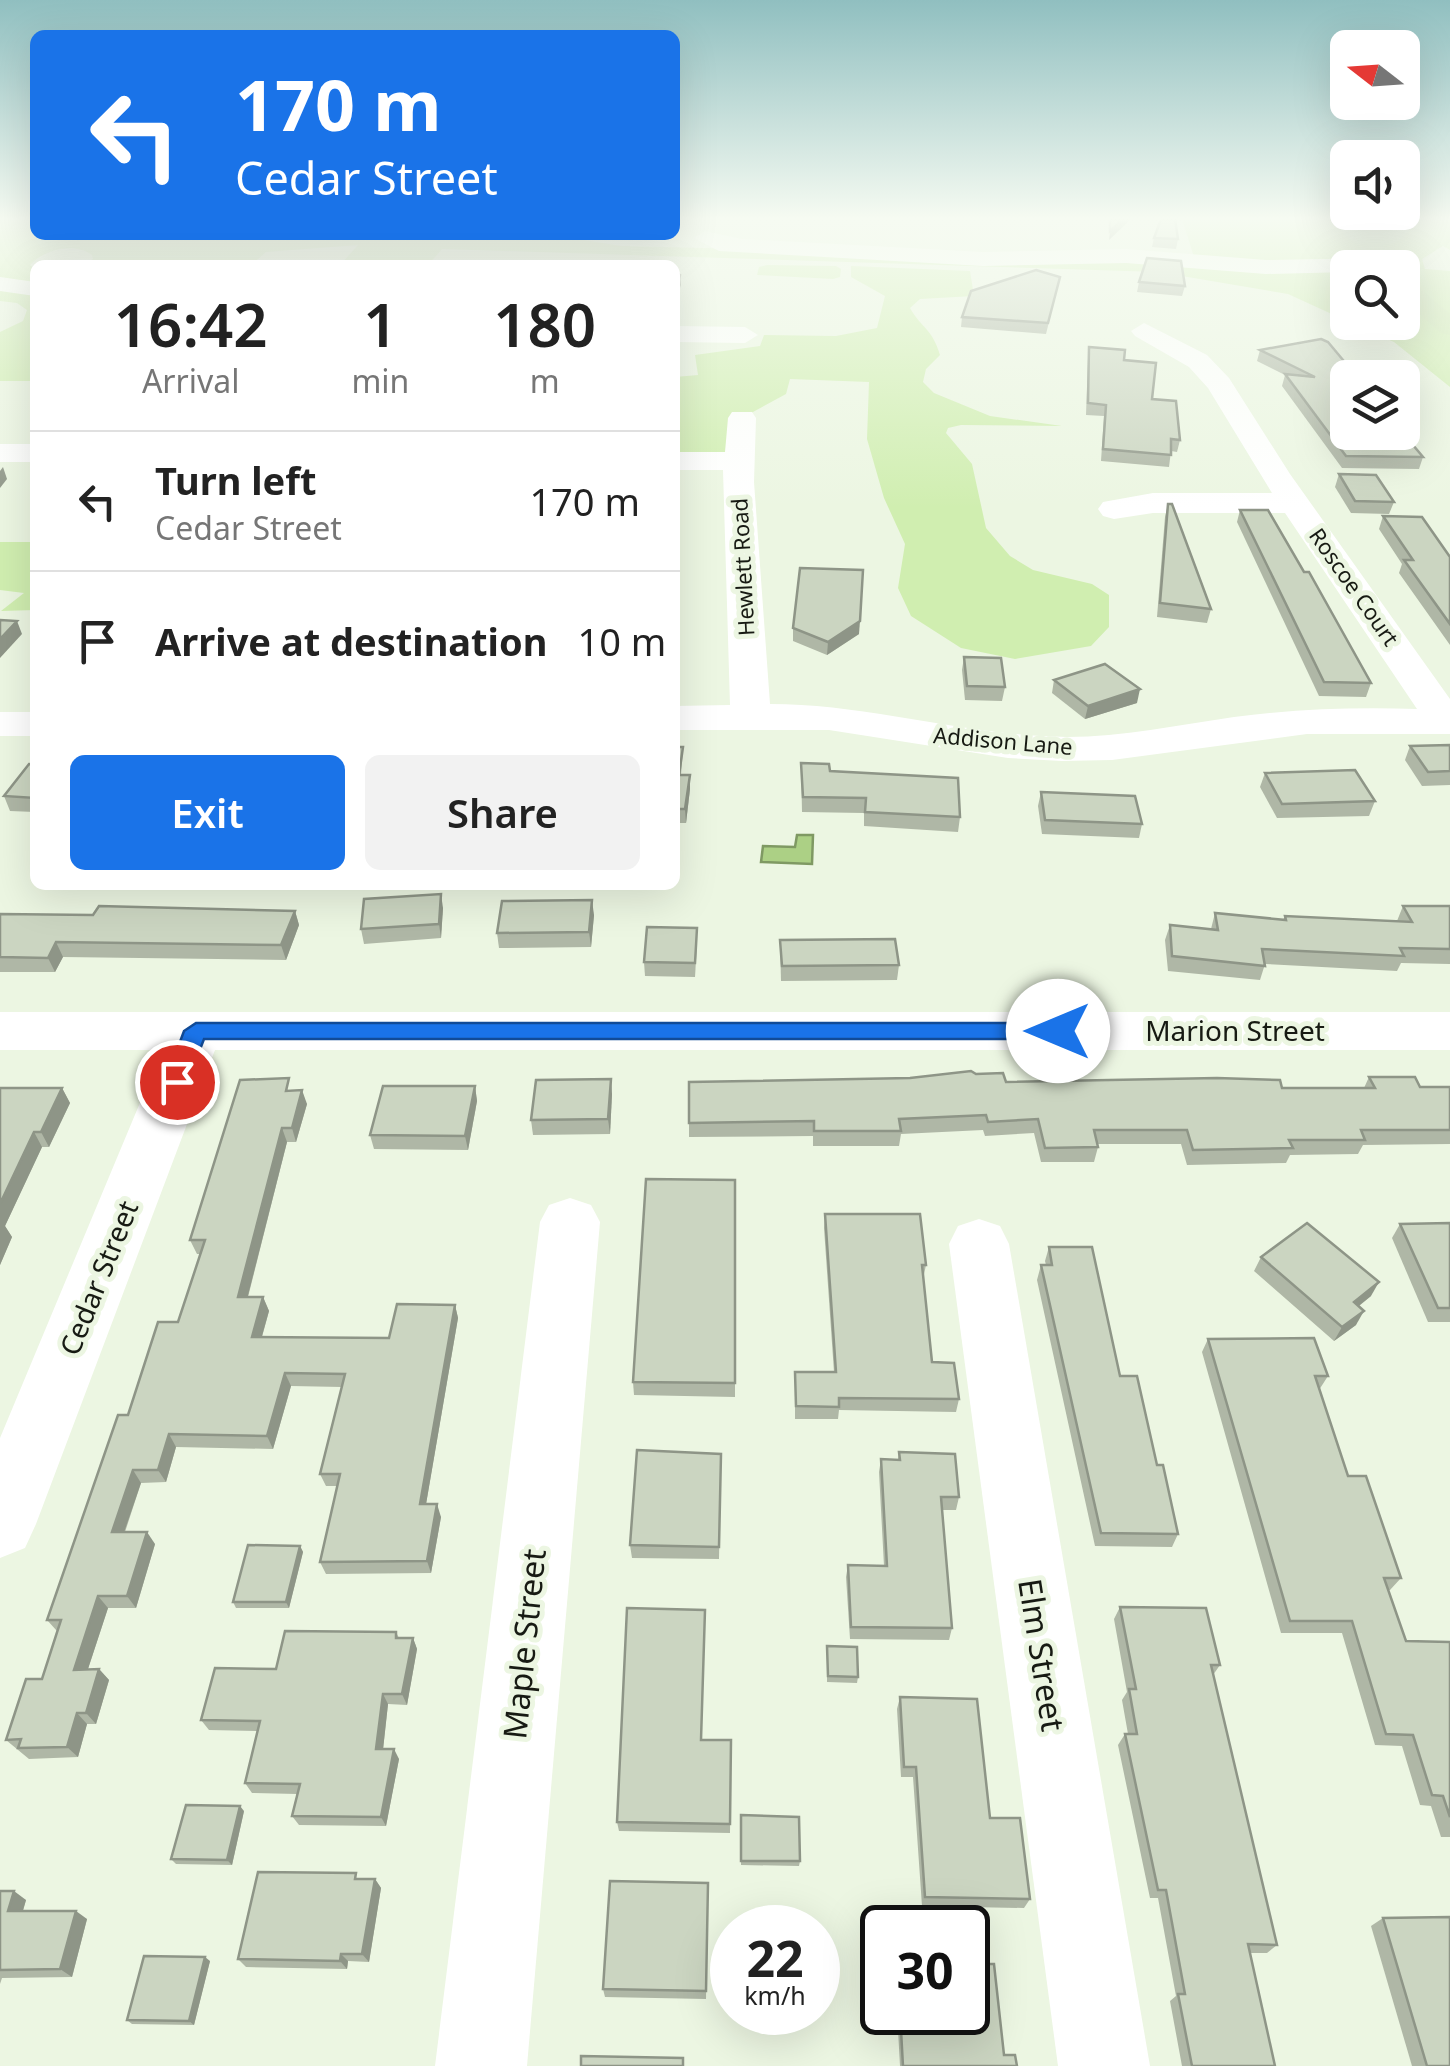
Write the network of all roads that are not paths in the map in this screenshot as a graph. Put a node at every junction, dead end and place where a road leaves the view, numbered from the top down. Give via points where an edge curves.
1 (1131, 322) dead end
2 (680, 334) edge
3 (745, 335) dead end
4 (742, 418) dead end
5 (0, 453) edge
6 (30, 454) edge
7 (680, 460) edge
8 (738, 462) junction
9 (1295, 503) junction
10 (1114, 510) dead end
11 (750, 717) junction
12 (680, 718) edge
13 (1448, 722) edge
14 (0, 724) edge
15 (30, 724) edge
16 (0, 1031) edge
17 (196, 1031) junction
18 (1450, 1031) edge
19 (570, 1222) dead end
20 (979, 1244) dead end
21 (0, 1524) edge
22 (481, 2066) edge
23 (1104, 2066) edge

1 - 9 street via 1212,376
2 - 3 street
4 - 8 street, Hewlett Road
5 - 6 street
7 - 8 street
8 - 11 street, Hewlett Road
9 - 10 street, Roscoe Court via 1153,503
9 - 13 street, Roscoe Court
11 - 12 street, Addison Lane
11 - 13 street, Addison Lane via 851,720 966,741 1063,749 1314,721
14 - 15 street
16 - 17 street, Marion Street
17 - 18 street, Marion Street
17 - 21 street, Cedar Street
19 - 22 street, Maple Street
20 - 23 street, Elm Street

